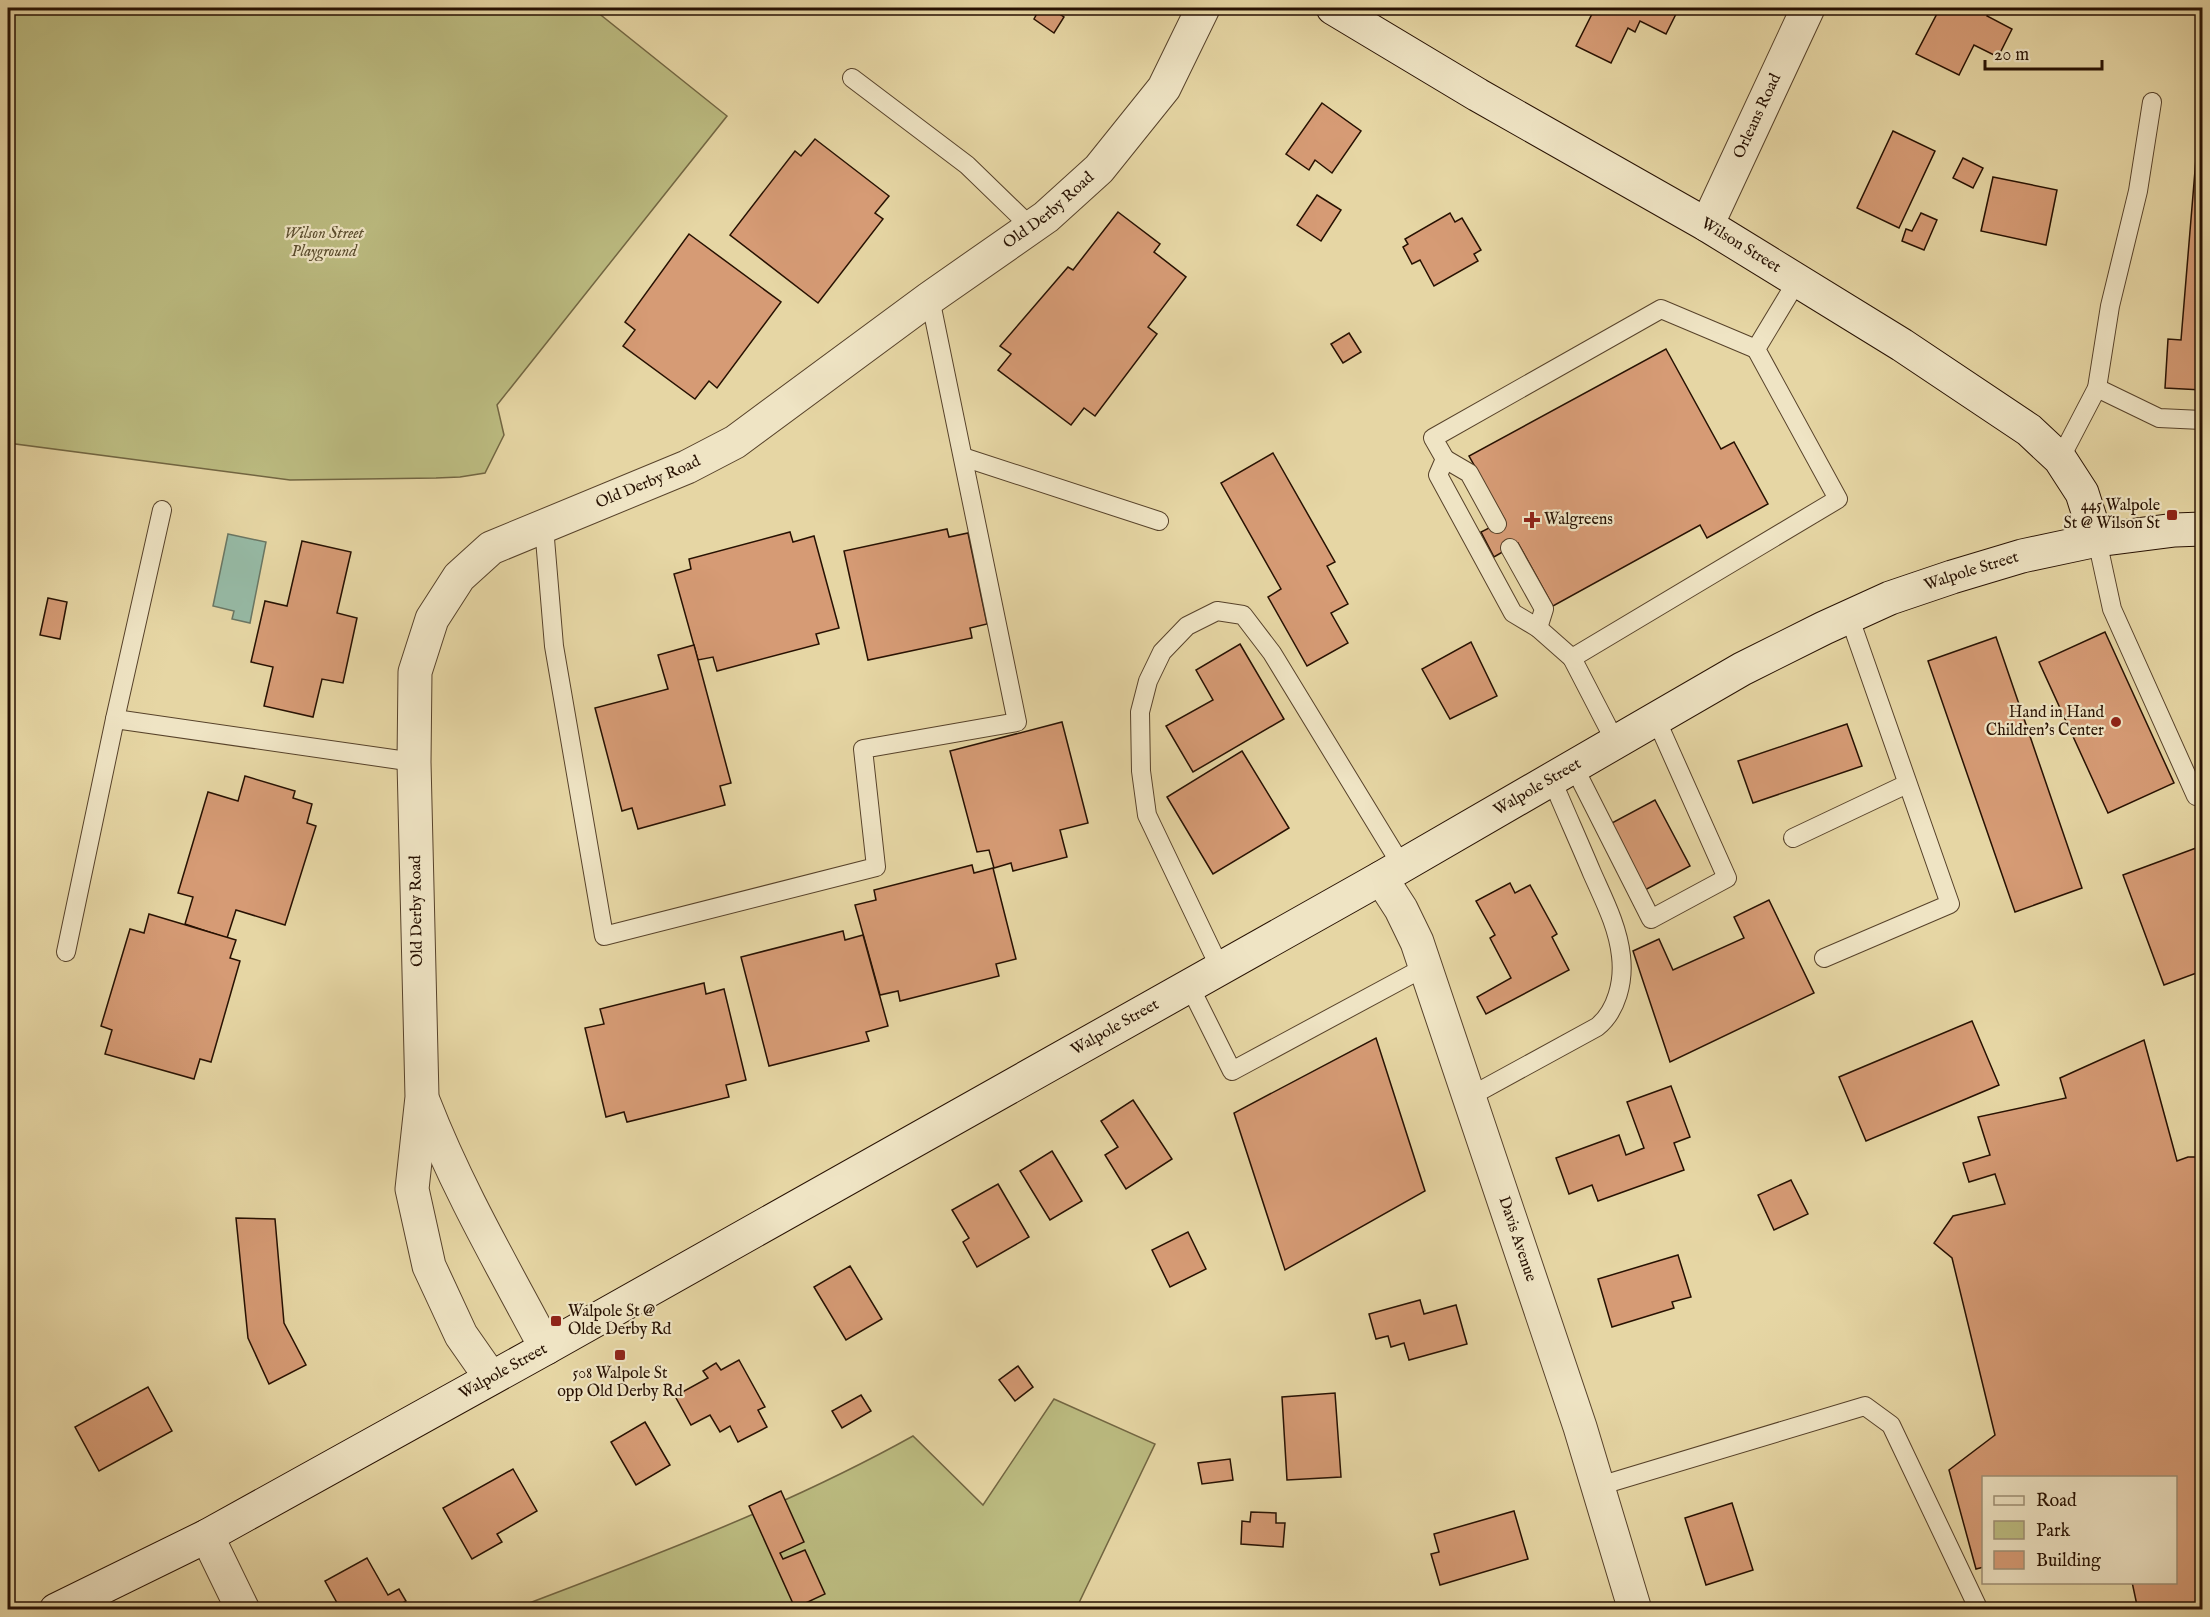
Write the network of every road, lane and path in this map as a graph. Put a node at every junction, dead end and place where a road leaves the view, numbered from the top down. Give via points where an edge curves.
1 (1203, 8) edge
2 (1333, 8) edge
3 (1808, 8) edge
4 (852, 78) dead end
5 (2152, 102) dead end
6 (1707, 225) junction
7 (1032, 228) junction
8 (1797, 280) junction
9 (930, 298) junction
10 (1756, 349) junction
11 (2097, 388) junction
12 (2202, 420) edge
13 (963, 457) junction
14 (1445, 459) junction
15 (2060, 459) junction
16 (162, 510) dead end
17 (1159, 521) dead end
18 (1497, 524) dead end
19 (544, 527) junction
20 (2202, 529) edge
21 (2097, 540) junction
22 (1510, 548) dead end
23 (1849, 616) junction
24 (1538, 628) junction
25 (1572, 658) junction
26 (115, 718) junction
27 (1656, 719) junction
28 (1615, 741) junction
29 (414, 762) junction
30 (1563, 774) junction
31 (1908, 784) junction
32 (2196, 796) dead end
33 (1793, 838) dead end
34 (1391, 872) junction
35 (66, 952) dead end
36 (1824, 958) dead end
37 (1425, 967) junction
38 (1220, 968) junction
39 (1189, 985) junction
40 (422, 1097) junction
41 (1469, 1097) junction
42 (546, 1347) junction
43 (491, 1378) junction
44 (1599, 1486) junction
45 (207, 1536) junction
46 (56, 1610) edge
47 (243, 1610) edge
48 (1635, 1610) edge
49 (1979, 1610) edge

1 - 7 street, Old Derby Road via 1164,88 1099,169
2 - 6 street, Wilson Street
3 - 6 street, Orleans Road
4 - 7 lane via 967,165
5 - 11 lane via 2138,191 2110,306
6 - 8 street, Wilson Street
7 - 9 street, Old Derby Road
8 - 10 lane
8 - 15 street, Wilson Street via 2030,430
9 - 13 lane
9 - 19 street, Old Derby Road via 735,442 687,467
10 - 14 lane via 1661,309 1433,438
10 - 25 lane via 1838,499
11 - 12 lane via 2159,418
11 - 15 lane
13 - 17 lane
13 - 19 lane via 1017,722 863,749 876,867 604,936 554,646
14 - 18 lane via 1469,473
14 - 24 lane via 1438,475 1513,613
15 - 21 street, Wilson Street via 2082,493
16 - 26 lane
19 - 29 street, Old Derby Road via 491,548 459,577 432,619 415,672
20 - 21 street, Walpole Street
21 - 23 street, Walpole Street via 1952,576
21 - 32 lane via 2112,609
22 - 24 lane via 1544,609
23 - 27 street, Walpole Street via 1742,669
23 - 31 lane
24 - 25 lane
25 - 28 lane
26 - 29 lane
26 - 35 lane
27 - 28 street, Walpole Street
27 - 30 lane via 1727,878 1651,920
28 - 30 street, Walpole Street
29 - 40 street, Old Derby Road
30 - 34 street, Walpole Street
30 - 41 lane via 1617,934 1621,957 1615,1002 1607,1019 1597,1027
31 - 33 lane
31 - 36 lane via 1950,904
34 - 37 street, Davis Avenue via 1401,909
34 - 38 street, Walpole Street
34 - 38 lane via 1272,653 1243,615 1217,611 1187,626 1162,652 1148,681 1140,712 1141,771 1147,815
37 - 39 lane via 1232,1071
37 - 41 street, Davis Avenue
38 - 39 street, Walpole Street
39 - 42 street, Walpole Street
40 - 42 street, Old Derby Road via 463,1193
40 - 43 street, Old Derby Road via 412,1189 429,1266 461,1335
41 - 44 street, Davis Avenue
42 - 43 street, Walpole Street
43 - 45 street, Walpole Street
44 - 48 street, Davis Avenue
44 - 49 lane via 1865,1406 1891,1425
45 - 46 street, Walpole Street
45 - 47 street

